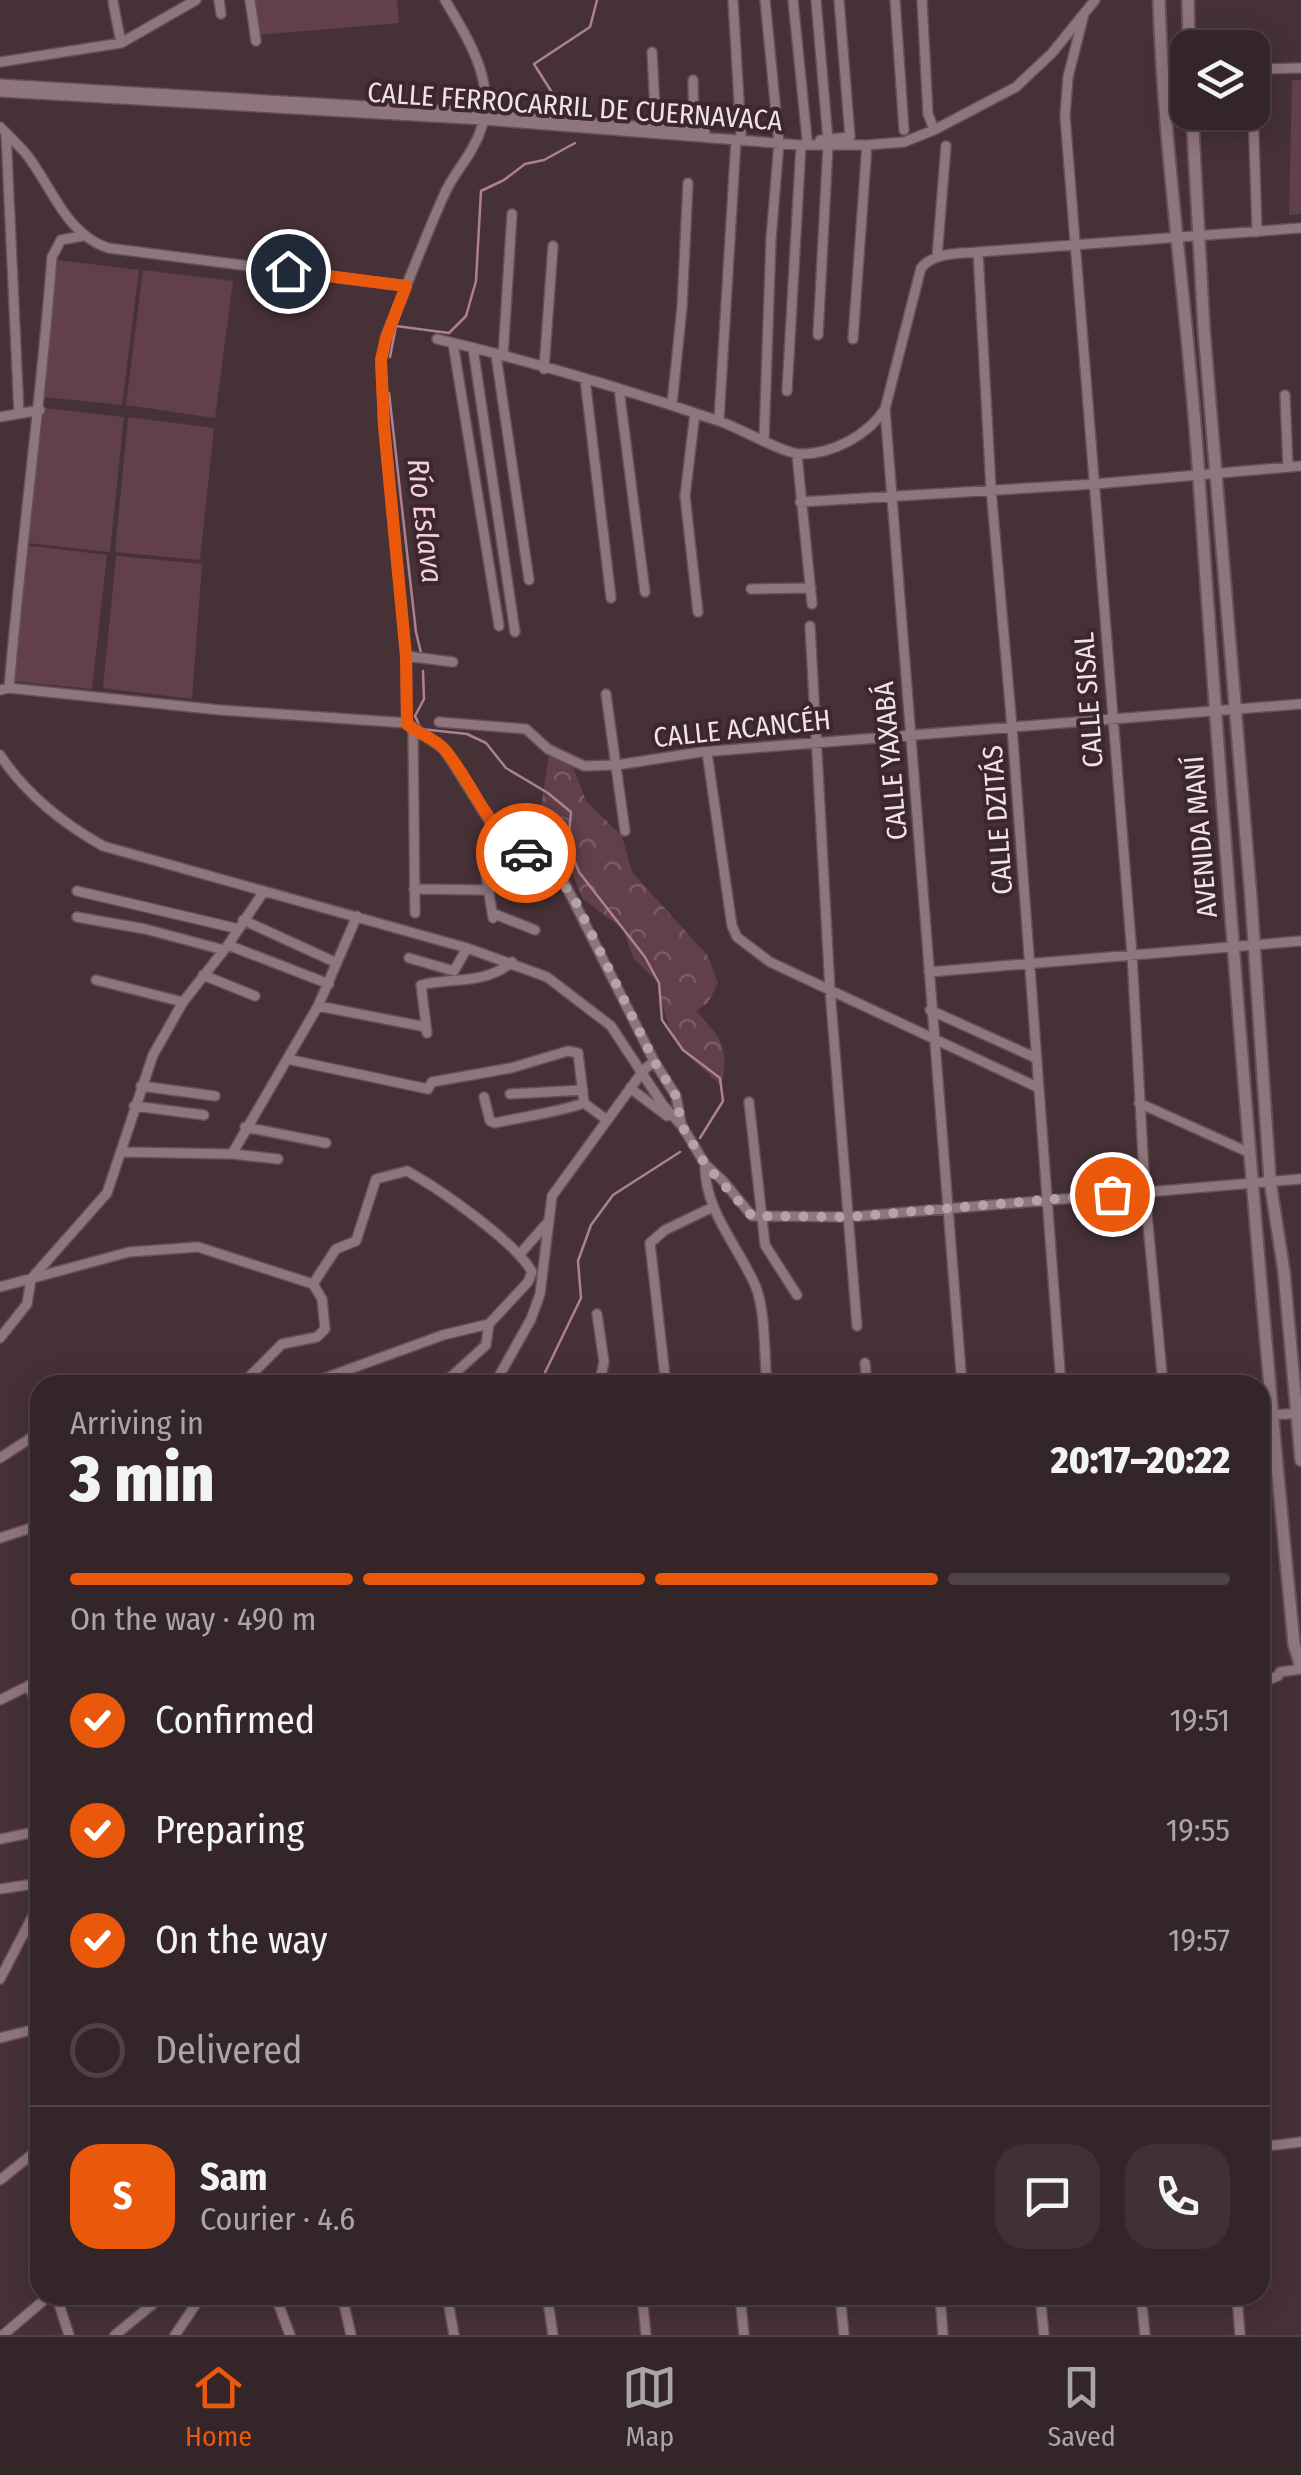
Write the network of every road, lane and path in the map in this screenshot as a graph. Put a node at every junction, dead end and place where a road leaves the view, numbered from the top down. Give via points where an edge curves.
1 (196, 0) edge
2 (219, 0) edge
3 (250, 0) edge
4 (445, 0) edge
5 (733, 0) edge
6 (764, 0) edge
7 (793, 0) edge
8 (816, 0) edge
9 (839, 0) edge
10 (895, 0) edge
11 (922, 0) edge
12 (1095, 0) edge
13 (1159, 0) edge
14 (1188, 0) edge
15 (114, 2) dead end
16 (221, 14) dead end
17 (1084, 14) junction
18 (1189, 30) edge
19 (256, 41) dead end
20 (122, 43) junction
21 (652, 52) dead end
22 (0, 62) edge
23 (1270, 68) edge
24 (1301, 68) edge
25 (693, 80) dead end
26 (0, 84) edge
27 (0, 92) edge
28 (484, 117) junction
29 (656, 128) junction
30 (3, 130) edge
31 (904, 130) dead end
32 (934, 130) junction
33 (1193, 130) edge
34 (1254, 130) edge
35 (694, 131) junction
36 (738, 138) junction
37 (779, 140) junction
38 (804, 142) junction
39 (828, 143) junction
40 (867, 145) junction
41 (946, 146) dead end
42 (688, 184) dead end
43 (512, 214) dead end
44 (1301, 228) edge
45 (1258, 232) junction
46 (82, 236) junction
47 (1199, 237) junction
48 (1179, 238) junction
49 (1078, 242) junction
50 (553, 246) dead end
51 (978, 252) junction
52 (937, 256) junction
53 (406, 286) junction
54 (818, 335) dead end
55 (854, 338) dead end
56 (438, 339) dead end
57 (453, 343) junction
58 (473, 348) junction
59 (500, 356) junction
60 (544, 369) junction
61 (585, 379) junction
62 (619, 389) junction
63 (787, 391) dead end
64 (1286, 395) dead end
65 (672, 404) junction
66 (885, 409) junction
67 (40, 410) junction
68 (19, 413) junction
69 (694, 413) junction
70 (0, 417) edge
71 (719, 420) junction
72 (764, 440) junction
73 (798, 455) junction
74 (1301, 466) edge
75 (1288, 467) junction
76 (1217, 474) junction
77 (1199, 475) junction
78 (1095, 484) junction
79 (990, 489) junction
80 (890, 497) junction
81 (800, 502) junction
82 (529, 580) dead end
83 (810, 588) junction
84 (752, 589) dead end
85 (645, 592) dead end
86 (611, 598) dead end
87 (812, 604) dead end
88 (698, 612) dead end
89 (500, 626) dead end
90 (810, 626) dead end
91 (515, 632) dead end
92 (406, 656) junction
93 (453, 662) dead end
94 (5, 689) edge
95 (606, 694) dead end
96 (1301, 704) edge
97 (1234, 709) junction
98 (1215, 711) junction
99 (1112, 719) junction
100 (439, 722) dead end
101 (410, 727) junction
102 (1012, 727) junction
103 (910, 735) junction
104 (815, 743) junction
105 (706, 752) junction
106 (0, 755) edge
107 (617, 765) junction
108 (625, 831) dead end
109 (483, 857) dead end
110 (414, 890) junction
111 (488, 890) junction
112 (77, 891) dead end
113 (264, 891) junction
114 (415, 914) dead end
115 (357, 916) junction
116 (76, 917) dead end
117 (241, 925) junction
118 (535, 930) dead end
119 (1301, 941) edge
120 (1254, 945) junction
121 (226, 947) junction
122 (1234, 947) junction
123 (467, 948) junction
124 (1132, 955) junction
125 (410, 958) dead end
126 (512, 962) junction
127 (337, 963) junction
128 (1030, 964) junction
129 (929, 972) junction
130 (202, 975) junction
131 (96, 980) dead end
132 (329, 984) junction
133 (830, 990) junction
134 (255, 996) dead end
135 (183, 1002) junction
136 (318, 1006) junction
137 (930, 1010) junction
138 (932, 1036) junction
139 (566, 1039) dead end
140 (568, 1051) junction
141 (1036, 1058) junction
142 (287, 1059) junction
143 (654, 1061) junction
144 (643, 1071) junction
145 (141, 1086) junction
146 (1037, 1086) junction
147 (630, 1088) junction
148 (584, 1090) junction
149 (510, 1094) dead end
150 (214, 1096) dead end
151 (484, 1097) dead end
152 (749, 1102) dead end
153 (584, 1103) junction
154 (1139, 1103) junction
155 (134, 1106) junction
156 (204, 1114) dead end
157 (607, 1120) junction
158 (682, 1126) junction
159 (245, 1127) junction
160 (326, 1142) dead end
161 (123, 1152) junction
162 (1250, 1153) junction
163 (232, 1154) junction
164 (278, 1159) dead end
165 (705, 1164) junction
166 (1301, 1179) edge
167 (1270, 1180) junction
168 (1252, 1181) junction
169 (1145, 1192) junction
170 (1047, 1199) junction
171 (713, 1206) junction
172 (949, 1210) junction
173 (760, 1217) junction
174 (849, 1217) junction
175 (548, 1222) junction
176 (520, 1255) junction
177 (31, 1280) junction
178 (314, 1284) junction
179 (0, 1287) edge
180 (797, 1295) dead end
181 (597, 1314) dead end
182 (490, 1324) junction
183 (857, 1326) dead end
184 (0, 1338) edge
185 (865, 1363) dead end
186 (252, 1375) edge
187 (331, 1375) edge
188 (453, 1375) edge
189 (500, 1375) edge
190 (601, 1375) edge
191 (665, 1375) edge
192 (766, 1375) edge
193 (866, 1375) edge
194 (961, 1375) edge
195 (1060, 1375) edge
196 (1161, 1375) edge
197 (1264, 1375) edge
198 (1299, 1413) edge
199 (1270, 1416) edge
200 (30, 1438) edge
201 (1270, 1449) edge
202 (0, 1458) edge
203 (1301, 1460) edge
204 (30, 1528) edge
205 (0, 1538) edge
206 (1301, 1668) edge
207 (1270, 1679) edge
208 (28, 1684) joint
209 (30, 1689) edge
210 (0, 1700) edge
211 (30, 1833) edge
212 (0, 1839) edge
213 (30, 1884) edge
214 (0, 1888) edge
215 (30, 1921) edge
216 (0, 1979) edge
217 (30, 2030) edge
218 (0, 2038) edge
219 (1301, 2142) edge
220 (1270, 2146) edge
221 (30, 2156) edge
222 (0, 2180) edge
223 (40, 2305) edge
224 (57, 2305) edge
225 (152, 2305) edge
226 (195, 2305) edge
227 (279, 2305) edge
228 (344, 2305) edge
229 (449, 2305) edge
230 (548, 2305) edge
231 (643, 2305) edge
232 (741, 2305) edge
233 (841, 2305) edge
234 (941, 2305) edge
235 (1041, 2305) edge
236 (1142, 2305) edge
237 (1238, 2305) edge
238 (2, 2335) edge
239 (69, 2335) edge
240 (115, 2335) edge
241 (175, 2335) edge
242 (290, 2335) edge
243 (351, 2335) edge
244 (454, 2335) edge
245 (553, 2335) edge
246 (646, 2335) edge
247 (744, 2335) edge
248 (844, 2335) edge
249 (943, 2335) edge
250 (1044, 2335) edge
251 (1144, 2335) edge
252 (1240, 2335) edge

1 - 20 street
2 - 16 street
3 - 19 street
4 - 28 street via 476,52
5 - 36 street
6 - 37 street
7 - 38 street
8 - 39 street
9 - 39 street, CALLE FERROCARRIL DE CUERNAVACA via 850,137
10 - 31 street
11 - 32 street
12 - 17 street, CALLE FERROCARRIL DE CUERNAVACA
13 - 48 street, AVENIDA MANÍ
14 - 18 street
15 - 20 street
17 - 32 street, CALLE FERROCARRIL DE CUERNAVACA via 1016,87
17 - 49 street, CALLE SISAL via 1065,116
20 - 22 street
21 - 29 street
23 - 24 street
25 - 35 street
26 - 28 street, CALLE FERROCARRIL DE CUERNAVACA
27 - 28 street, CALLE FERROCARRIL DE CUERNAVACA
28 - 29 street, CALLE FERROCARRIL DE CUERNAVACA
28 - 36 street, CALLE FERROCARRIL DE CUERNAVACA
28 - 53 street
29 - 35 street, CALLE FERROCARRIL DE CUERNAVACA
30 - 46 street
30 - 68 street
32 - 40 street, CALLE FERROCARRIL DE CUERNAVACA via 904,142
33 - 47 street, AVENIDA MANÍ
34 - 45 street
35 - 36 street, CALLE FERROCARRIL DE CUERNAVACA
36 - 37 street, CALLE FERROCARRIL DE CUERNAVACA
36 - 71 street
37 - 38 street, CALLE FERROCARRIL DE CUERNAVACA
37 - 72 street
38 - 39 street, CALLE FERROCARRIL DE CUERNAVACA
38 - 63 street
39 - 40 street, CALLE FERROCARRIL DE CUERNAVACA
39 - 54 street
40 - 55 street
41 - 52 street, CALLE YAXABÁ
42 - 65 street
43 - 59 street
44 - 45 street
45 - 47 street
46 - 53 street via 108,248
46 - 67 street via 62,240 52,257
47 - 48 street
47 - 76 street, AVENIDA MANÍ
48 - 49 street
48 - 77 street, AVENIDA MANÍ
49 - 51 street
49 - 78 street, CALLE SISAL
50 - 60 street
51 - 52 street
51 - 79 street, CALLE DZITÁS
52 - 66 street, CALLE YAXABÁ via 922,268
53 - 92 street via 381,360
56 - 57 street
57 - 58 street
57 - 89 street
58 - 59 street
58 - 91 street
59 - 60 street
59 - 82 street
60 - 61 street
61 - 62 street
61 - 86 street
62 - 65 street
62 - 85 street
64 - 75 street
65 - 69 street
66 - 73 street via 856,437
66 - 80 street, CALLE YAXABÁ
67 - 68 street
67 - 94 street
68 - 70 street
69 - 71 street
69 - 88 street via 686,496
71 - 72 street
72 - 73 street
73 - 81 street
74 - 75 street
75 - 76 street
76 - 77 street
76 - 97 street, AVENIDA MANÍ
77 - 78 street
77 - 98 street, AVENIDA MANÍ
78 - 79 street
78 - 99 street, CALLE SISAL
79 - 80 street
79 - 102 street, CALLE DZITÁS
80 - 81 street
80 - 103 street, CALLE YAXABÁ
81 - 83 street
83 - 84 street
83 - 87 street
90 - 104 street
92 - 93 street
92 - 101 street
94 - 101 street
95 - 107 street
96 - 97 street, CALLE ACANCÉH
97 - 98 street, CALLE ACANCÉH
97 - 120 street, AVENIDA MANÍ
98 - 99 street, CALLE ACANCÉH
98 - 122 street, AVENIDA MANÍ
99 - 102 street, CALLE ACANCÉH
99 - 124 street, CALLE SISAL
100 - 107 street, CALLE ACANCÉH via 526,730 584,766
101 - 110 street
101 - 143 street via 444,749 503,837 564,882
102 - 103 street, CALLE ACANCÉH
102 - 128 street, CALLE DZITÁS
103 - 104 street, CALLE ACANCÉH
103 - 129 street, CALLE YAXABÁ
104 - 105 street, CALLE ACANCÉH
104 - 133 street
105 - 107 street, CALLE ACANCÉH
105 - 133 street via 737,937
106 - 113 street via 53,812 103,846
107 - 108 street
109 - 111 street
110 - 111 street
110 - 114 street
111 - 118 street via 492,916
112 - 117 street
113 - 115 street
113 - 117 street
115 - 123 street
115 - 127 street
116 - 121 street
117 - 121 street
117 - 127 street
119 - 120 street
120 - 122 street
120 - 167 street, AVENIDA MANÍ
121 - 130 street
121 - 132 street
122 - 124 street
122 - 162 street, AVENIDA MANÍ
123 - 125 street via 454,971
123 - 126 street
124 - 128 street
124 - 154 street, CALLE SISAL
126 - 136 street via 486,977 424,984 427,1030
126 - 144 street via 589,1007
127 - 132 street
128 - 129 street
128 - 141 street, CALLE DZITÁS
129 - 137 street, CALLE YAXABÁ
130 - 134 street
130 - 135 street
131 - 135 street
132 - 136 street
133 - 138 street
133 - 174 street
135 - 145 street
136 - 142 street
137 - 138 street, CALLE YAXABÁ
137 - 141 street
138 - 146 street
138 - 172 street, CALLE YAXABÁ
139 - 140 street
140 - 142 street via 432,1082 428,1089
140 - 148 street via 580,1054
141 - 146 street, CALLE DZITÁS
142 - 159 street
143 - 144 street
143 - 158 street via 676,1096
144 - 147 street
144 - 158 street
145 - 150 street
145 - 155 street
146 - 170 street, CALLE DZITÁS
147 - 157 street
147 - 158 street
148 - 149 street
148 - 153 street
151 - 153 street via 495,1123
152 - 173 street
153 - 157 street
154 - 162 street
154 - 169 street, CALLE SISAL
155 - 156 street
155 - 161 street
157 - 175 street via 552,1196
158 - 165 street
159 - 160 street
159 - 163 street
161 - 163 street
161 - 177 street via 107,1193
162 - 168 street, AVENIDA MANÍ
163 - 164 street
165 - 171 street via 704,1186
165 - 173 street via 745,1211
166 - 167 street
167 - 168 street
167 - 198 street, AVENIDA MANÍ
168 - 169 street
168 - 197 street, AVENIDA MANÍ
169 - 170 street
169 - 196 street, CALLE SISAL
170 - 172 street
170 - 195 street, CALLE DZITÁS
171 - 191 street via 650,1243
171 - 192 street via 755,1285
172 - 174 street
172 - 194 street, CALLE YAXABÁ
173 - 174 street
173 - 180 street via 764,1245
174 - 183 street
175 - 176 street
175 - 189 street via 540,1294
176 - 178 street via 407,1171 376,1179 356,1241 336,1249
176 - 182 street via 531,1278
177 - 178 street via 129,1252 198,1247
177 - 179 street
177 - 184 street via 27,1304
178 - 186 street via 325,1330 282,1344
181 - 190 street
182 - 187 street
182 - 188 street via 486,1345
185 - 193 street
198 - 199 street
198 - 203 street, AVENIDA MANÍ
200 - 202 street
201 - 206 street, AVENIDA MANÍ
204 - 205 street
206 - 207 street
208 - 209 street
208 - 210 street
211 - 212 street
213 - 214 street
215 - 216 street
217 - 218 street
219 - 220 street
221 - 222 street
223 - 238 street
224 - 239 street
225 - 240 street
226 - 241 street
227 - 242 street
228 - 243 street
229 - 244 street
230 - 245 street
231 - 246 street
232 - 247 street
233 - 248 street
234 - 249 street
235 - 250 street
236 - 251 street
237 - 252 street

